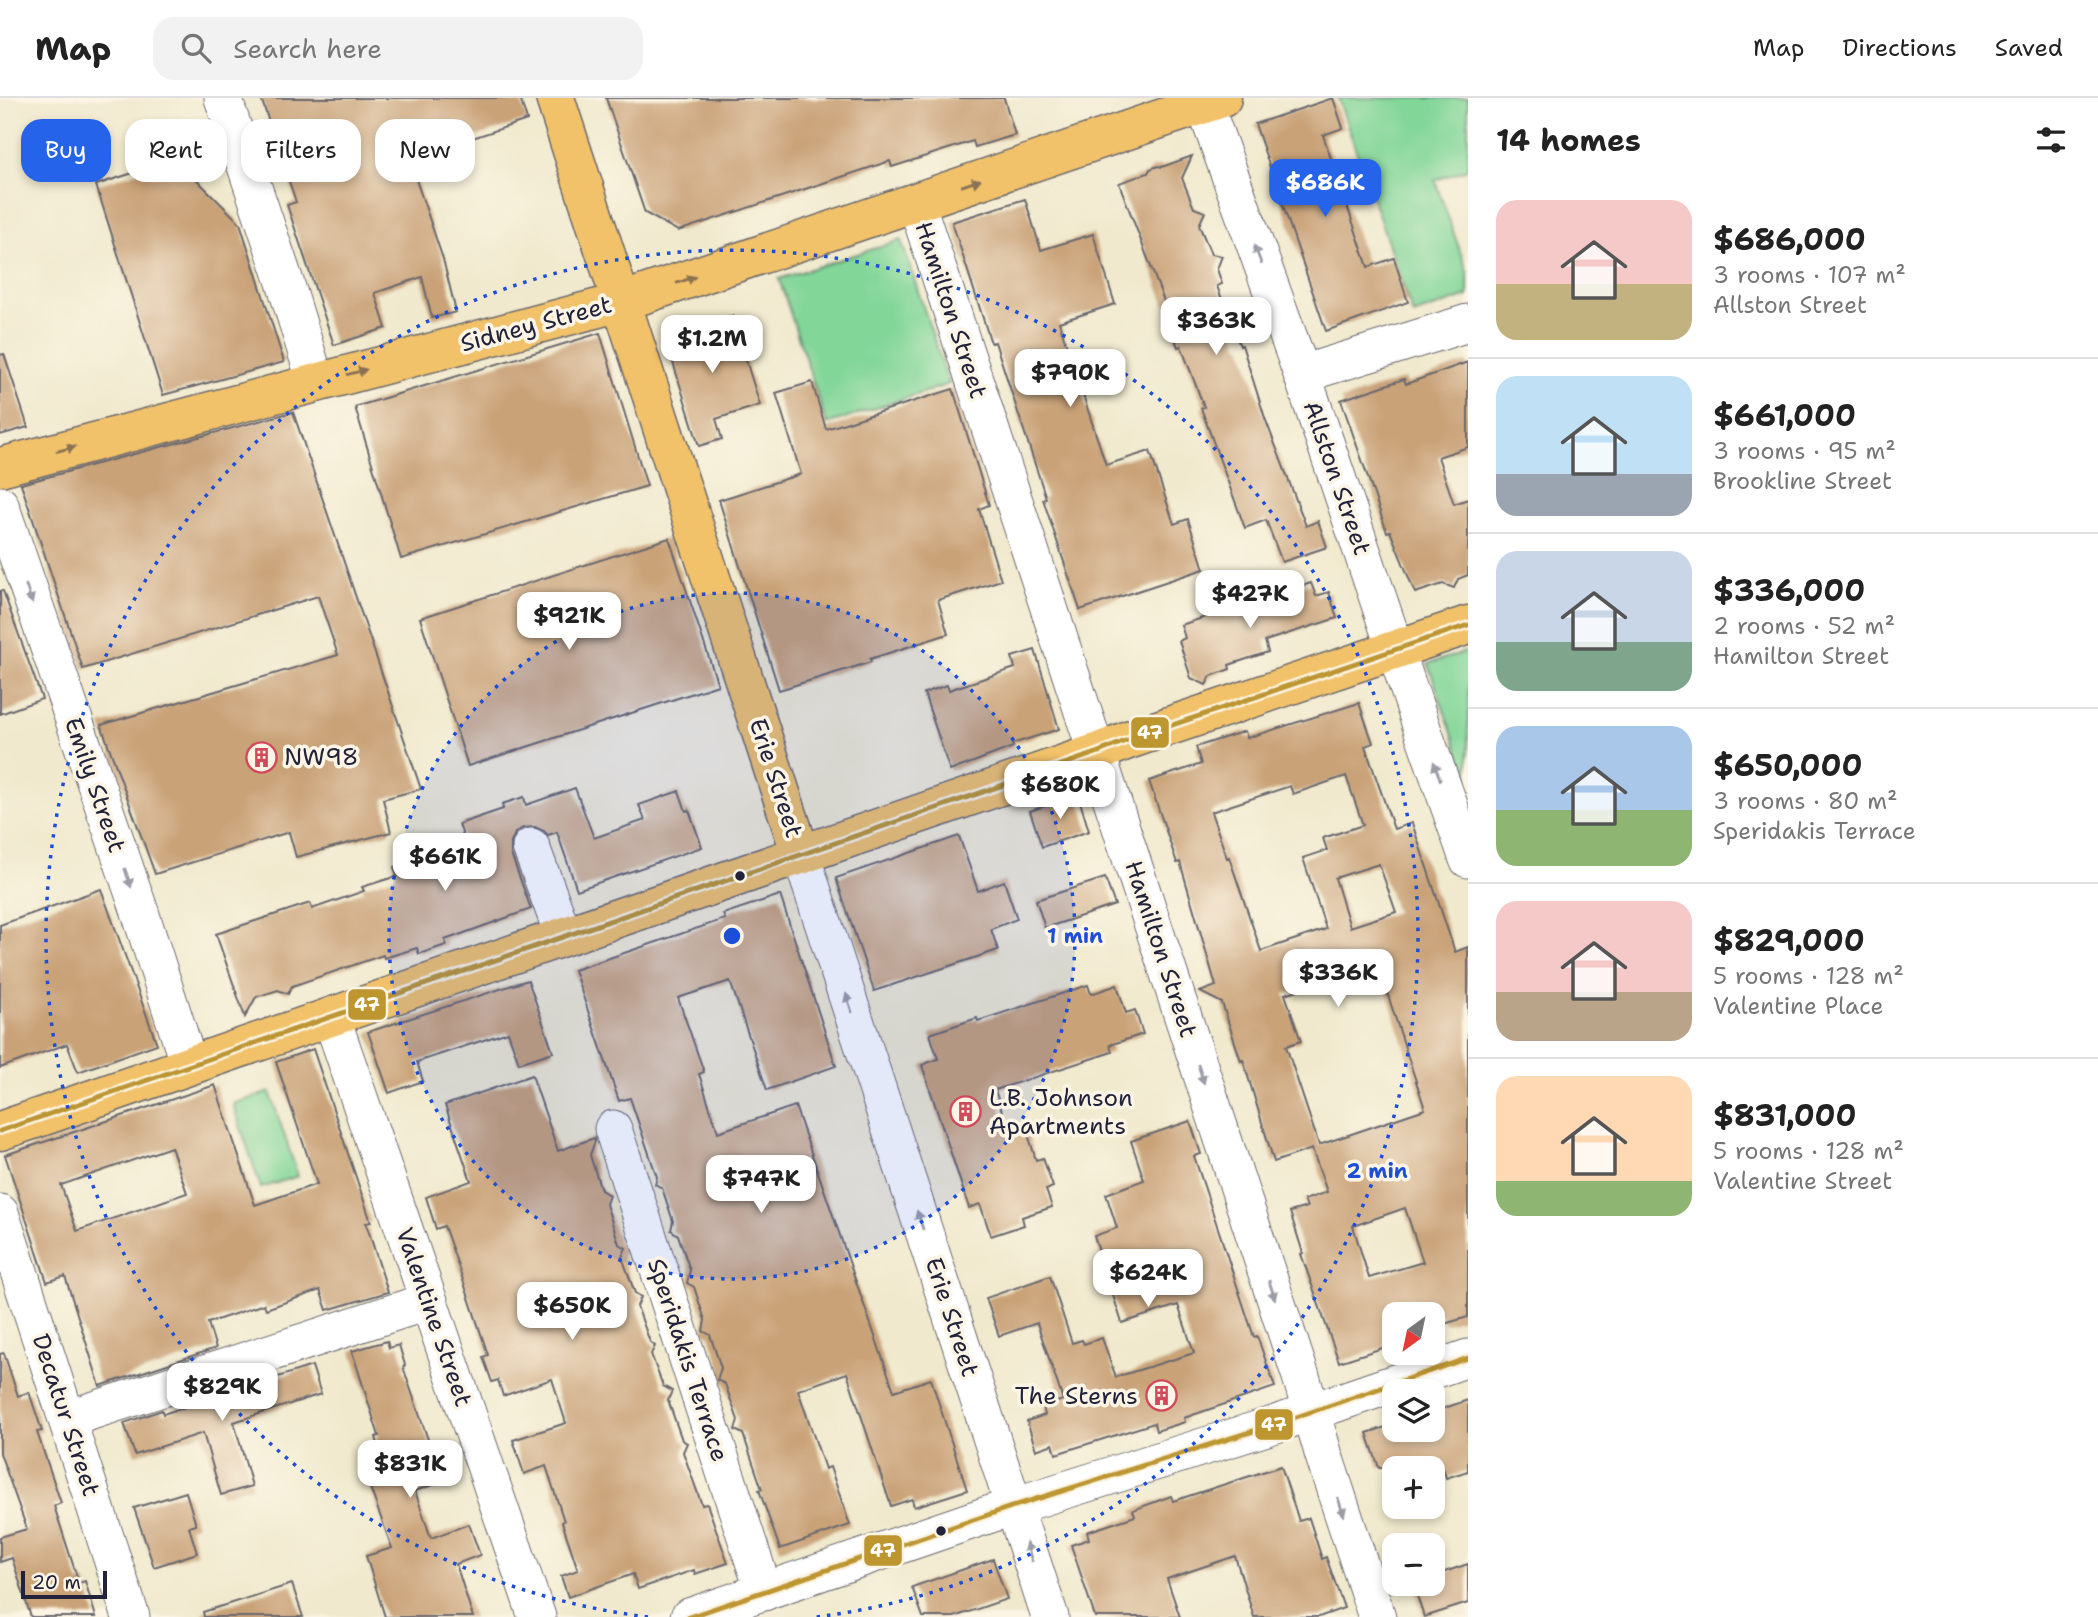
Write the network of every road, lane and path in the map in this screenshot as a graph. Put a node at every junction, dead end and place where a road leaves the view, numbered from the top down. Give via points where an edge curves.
1 (223, 98) edge
2 (555, 98) edge
3 (1210, 100) edge
4 (916, 202) junction
5 (621, 302) junction
6 (1468, 323) edge
7 (1302, 374) junction
8 (316, 383) junction
9 (0, 467) edge
10 (0, 505) edge
11 (1468, 625) edge
12 (1395, 650) junction
13 (1096, 752) junction
14 (531, 847) dead end
15 (801, 855) junction
16 (1468, 859) edge
17 (564, 937) junction
18 (331, 1016) junction
19 (189, 1065) junction
20 (613, 1129) dead end
21 (0, 1130) edge
22 (0, 1213) edge
23 (429, 1301) junction
24 (1468, 1358) edge
25 (1311, 1412) junction
26 (67, 1419) junction
27 (1014, 1506) junction
28 (764, 1592) junction
29 (705, 1614) edge
30 (131, 1617) edge
31 (537, 1617) edge
32 (1050, 1617) edge
33 (1377, 1617) edge

1 - 8 street
2 - 5 main road, Erie Street
4 -> 3 main road, Sidney Street
7 -> 3 street, Allston Street via 1217,142
5 -> 4 main road, Sidney Street
4 - 13 street, Hamilton Street
8 -> 5 main road, Sidney Street
5 - 15 main road, Erie Street
6 - 7 street
7 - 12 street, Allston Street
9 -> 8 main road, Sidney Street
10 -> 19 street, Emily Street
11 - 12 main road
12 - 13 main road
16 -> 12 street, Allston Street
13 - 15 main road
13 -> 25 street, Hamilton Street
14 - 17 street
15 - 17 main road
27 -> 15 street, Erie Street
17 - 18 main road
18 - 19 main road
18 - 23 street, Valentine Street
19 - 21 main road
20 - 28 street, Speridakis Terrace
22 - 26 street, Decatur Street
23 - 26 street
23 - 31 street, Valentine Street
24 - 25 street
25 - 27 street
25 -> 33 street, Hamilton Street
26 - 30 street, Decatur Street
27 - 28 street
32 -> 27 street, Erie Street
28 - 29 street

